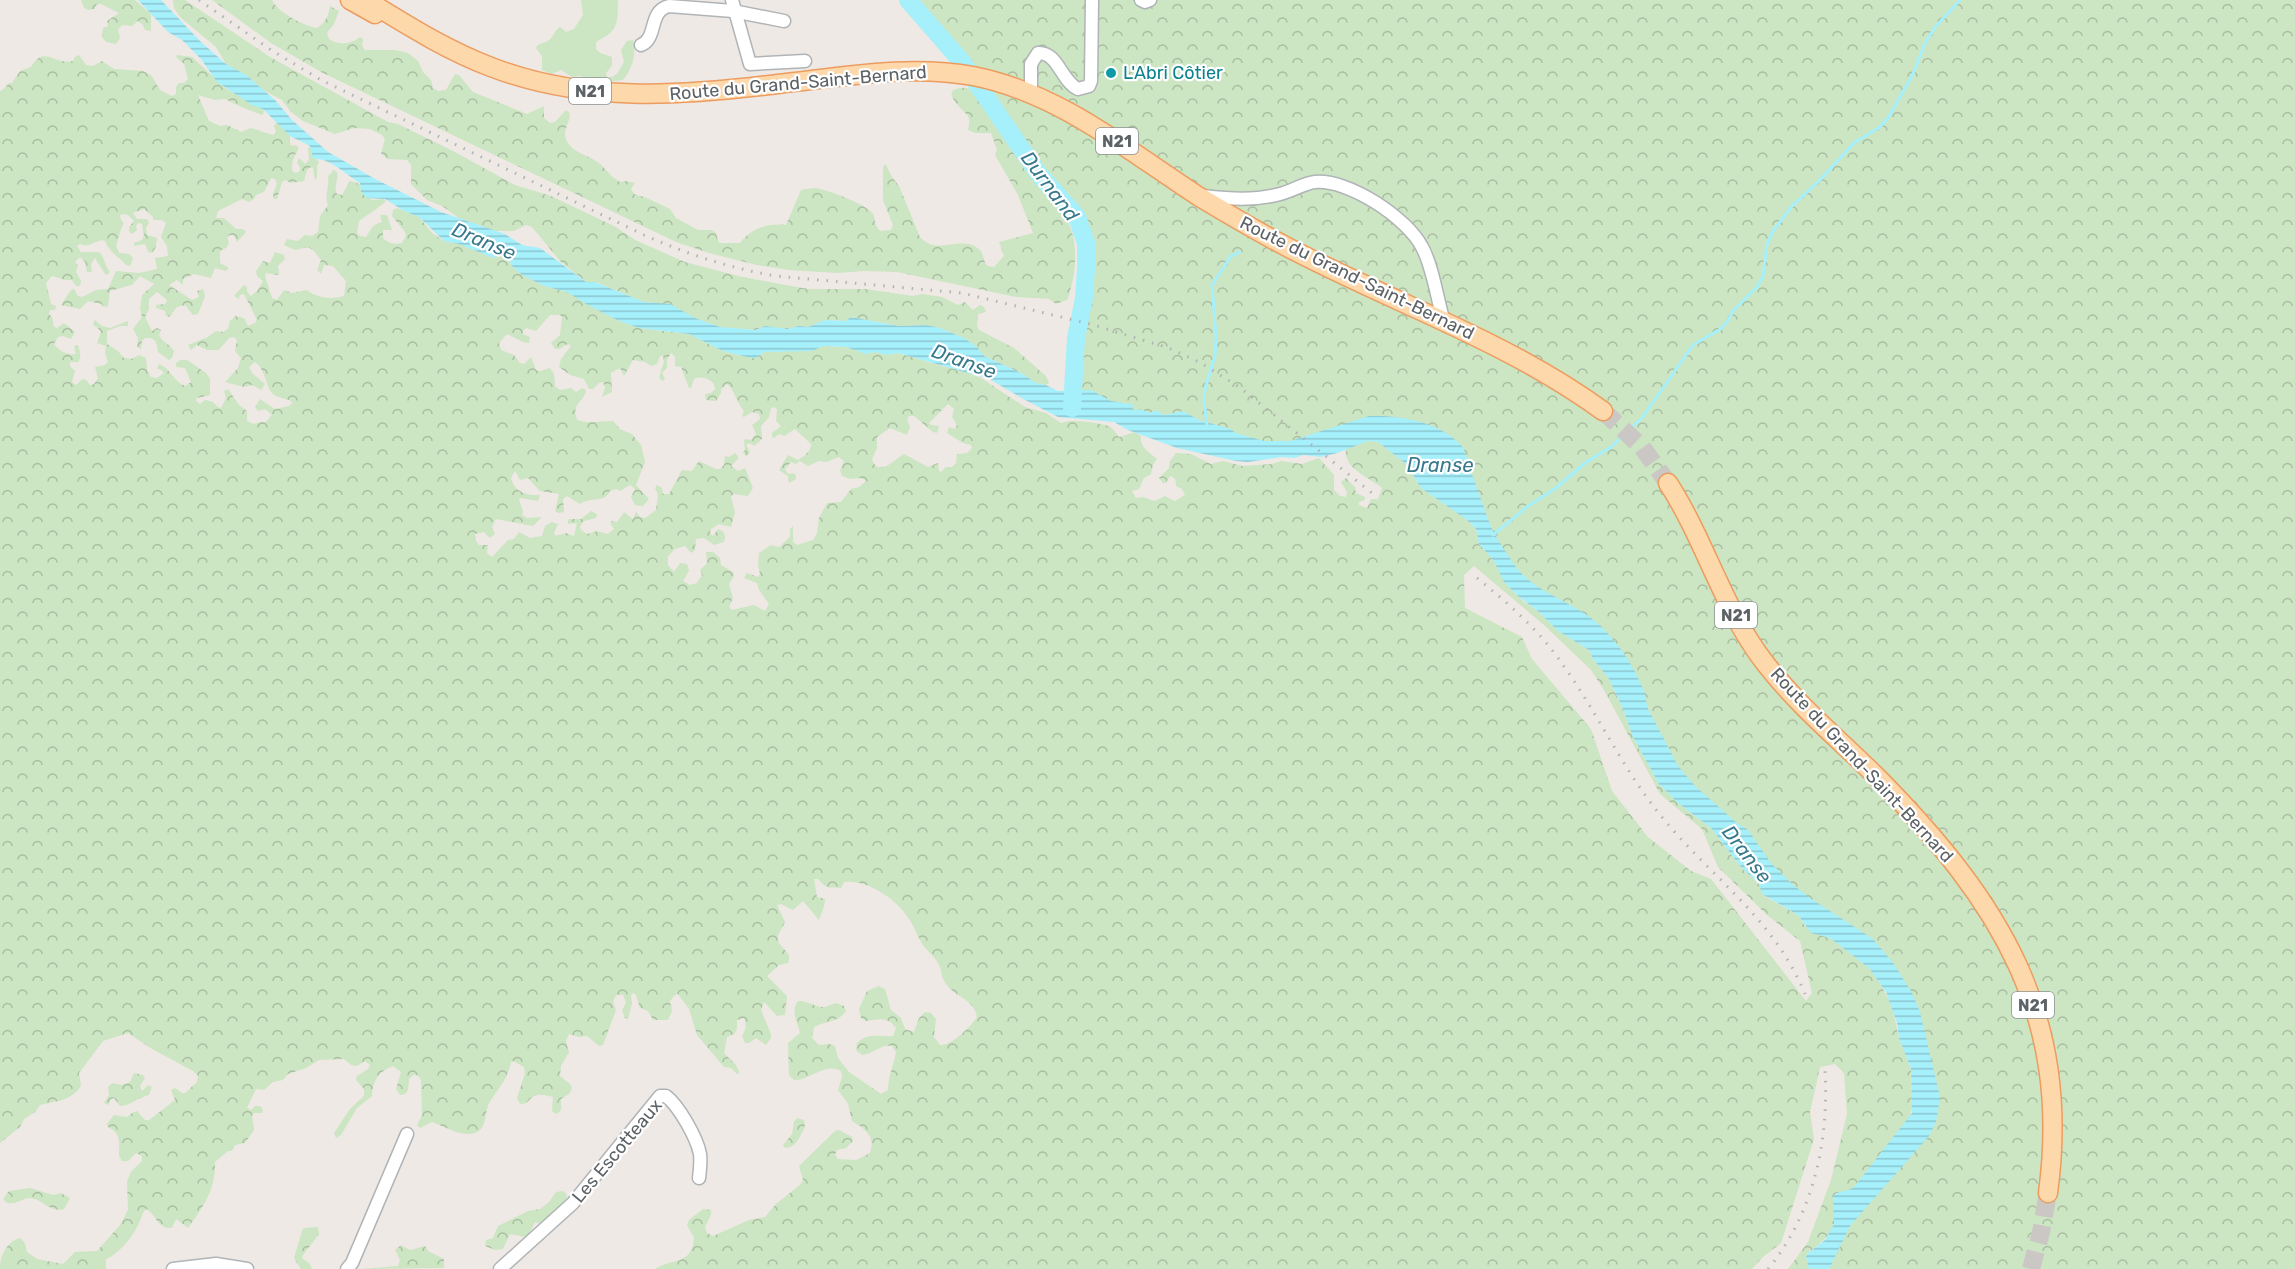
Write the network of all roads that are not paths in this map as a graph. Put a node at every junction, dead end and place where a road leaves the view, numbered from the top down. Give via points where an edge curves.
1 (350, 0) edge
2 (366, 0) edge
3 (1092, 0) edge
4 (1141, 0) edge
5 (1150, 0) edge
6 (733, 5) edge
7 (783, 21) dead end
8 (421, 34) junction
9 (641, 45) dead end
10 (805, 61) dead end
11 (1031, 93) junction
12 (1198, 196) junction
13 (1444, 322) junction
14 (1603, 411) tunnel mouth
15 (1668, 483) tunnel mouth
16 (407, 1134) dead end
17 (699, 1178) dead end
18 (2048, 1192) tunnel mouth
19 (173, 1269) edge
20 (247, 1269) edge
21 (347, 1269) edge
22 (500, 1269) edge

1 - 8 main road, Route du Grand-Saint-Bernard / N21
2 - 8 main road, Route du Grand-Saint-Bernard / N21
3 - 11 street via 1089,86 1081,89 1071,85 1052,58 1041,53 1031,61
4 - 5 street
6 - 7 street
6 - 9 street via 662,7 655,16 648,41
6 - 10 street via 750,64
8 - 11 main road, Route du Grand-Saint-Bernard / N21 via 513,75 608,93 696,93 885,73 948,73 986,79
11 - 12 main road, Route du Grand-Saint-Bernard / N21 via 1099,129
12 - 13 main road, Route du Grand-Saint-Bernard / N21 via 1262,233
12 - 13 street via 1248,200 1314,182 1351,189 1413,233 1423,248
13 - 14 main road, Route du Grand-Saint-Bernard / N21 via 1540,369
15 - 18 main road, Route du Grand-Saint-Bernard / N21 via 1692,522 1754,647 1788,690 1938,842 1994,919 2017,962 2046,1050 2054,1127
16 - 21 street
17 - 22 street, Les Escotteaux via 698,1147 675,1106 666,1096 660,1096 568,1208
19 - 20 street via 216,1264

